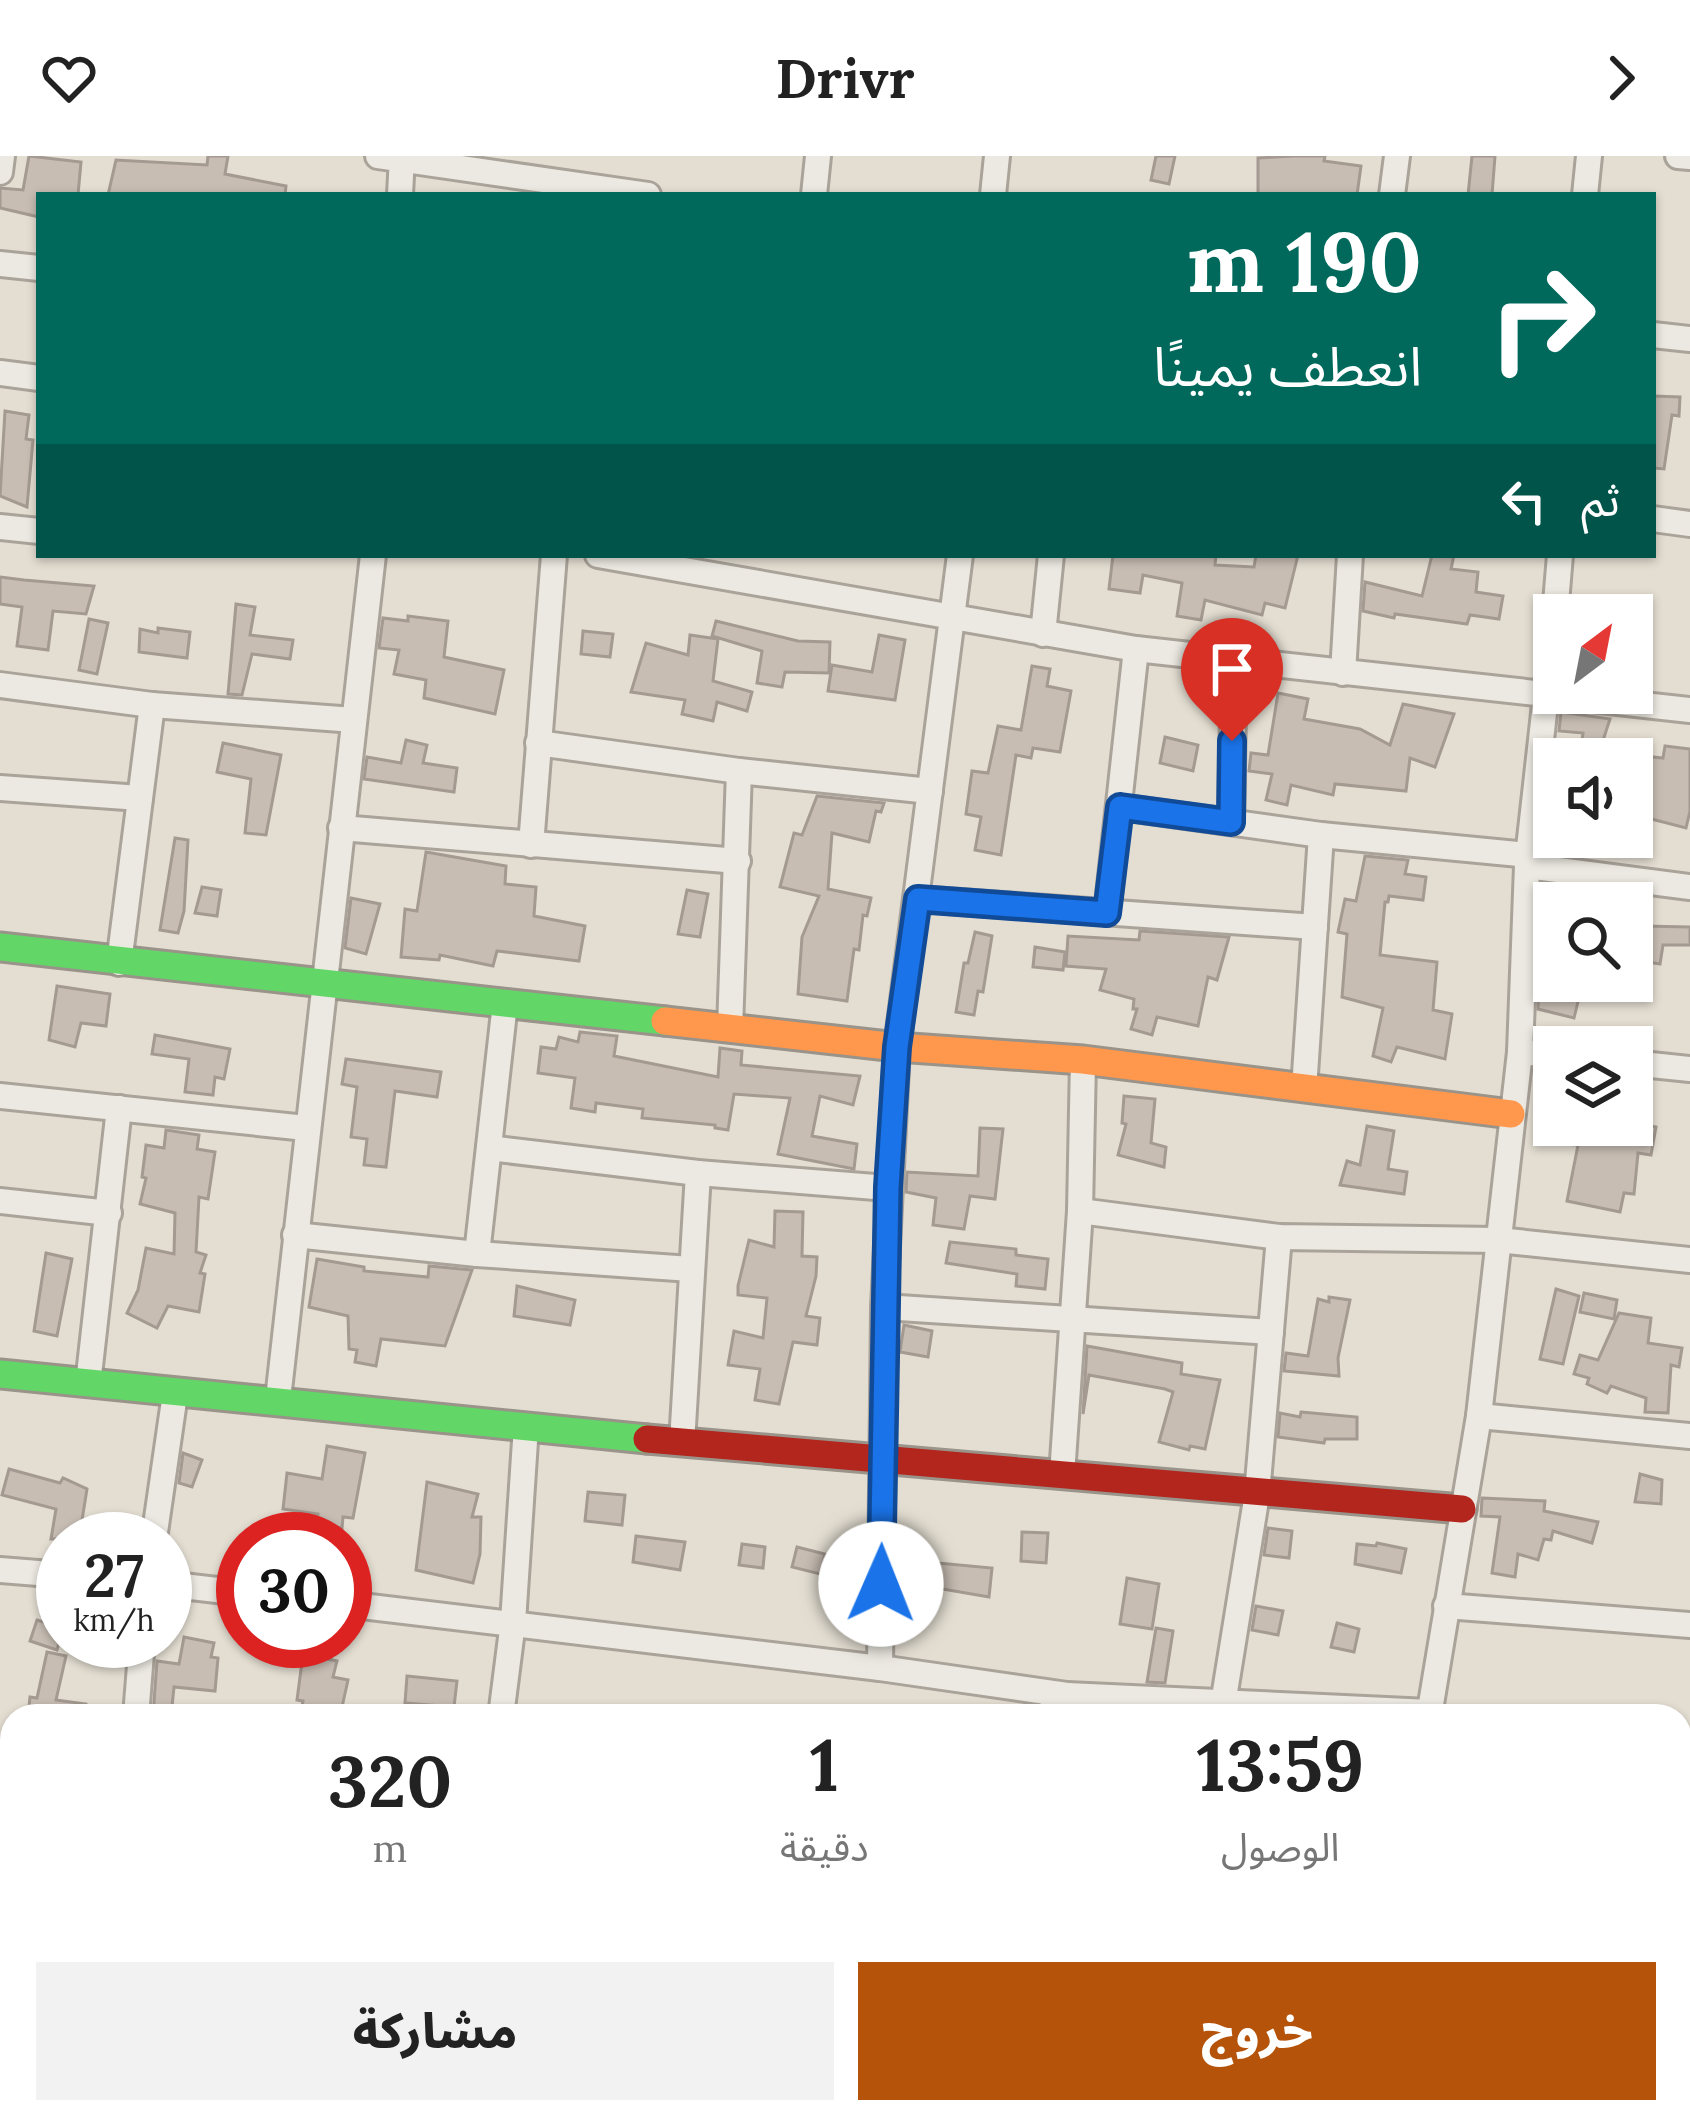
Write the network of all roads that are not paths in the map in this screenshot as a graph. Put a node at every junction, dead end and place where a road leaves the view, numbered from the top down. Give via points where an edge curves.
1 (2, 156) edge
2 (818, 156) edge
3 (998, 156) edge
4 (1396, 156) edge
5 (1589, 156) edge
6 (1678, 156) edge
7 (394, 157) edge
8 (1690, 157) edge
9 (0, 172) edge
10 (400, 192) edge
11 (628, 192) edge
12 (814, 192) edge
13 (993, 192) edge
14 (1392, 192) edge
15 (1585, 192) edge
16 (0, 264) edge
17 (36, 268) edge
18 (1656, 335) edge
19 (1690, 339) edge
20 (0, 374) edge
21 (36, 378) edge
22 (1656, 519) edge
23 (1690, 524) edge
24 (0, 526) edge
25 (36, 531) edge
26 (374, 558) edge
27 (554, 558) edge
28 (614, 558) edge
29 (959, 558) edge
30 (1051, 558) edge
31 (1350, 558) edge
32 (1559, 558) edge
33 (1556, 594) edge
34 (954, 620) junction
35 (1043, 634) junction
36 (1136, 649) junction
37 (1234, 660) junction
38 (1343, 673) junction
39 (0, 685) edge
40 (1533, 694) edge
41 (152, 705) junction
42 (1653, 706) edge
43 (1690, 710) edge
44 (1546, 714) edge
45 (354, 720) junction
46 (538, 743) junction
47 (739, 771) junction
48 (0, 788) edge
49 (930, 791) junction
50 (140, 798) junction
51 (1120, 807) junction
52 (1231, 822) junction
53 (341, 828) junction
54 (1321, 835) junction
55 (531, 845) junction
56 (1528, 860) junction
57 (738, 862) junction
58 (1690, 887) edge
59 (918, 899) junction
60 (1107, 913) junction
61 (1315, 927) junction
62 (0, 947) edge
63 (119, 964) junction
64 (322, 982) junction
65 (506, 1003) junction
66 (730, 1029) junction
67 (897, 1047) junction
68 (1520, 1052) junction
69 (1533, 1053) edge
70 (1082, 1060) junction
71 (1653, 1065) edge
72 (1690, 1069) edge
73 (1304, 1089) junction
74 (0, 1096) edge
75 (119, 1108) junction
76 (1511, 1114) junction
77 (306, 1128) junction
78 (489, 1148) junction
79 (698, 1173) junction
80 (888, 1187) junction
81 (0, 1201) edge
82 (1080, 1210) junction
83 (109, 1213) junction
84 (295, 1234) junction
85 (1280, 1238) junction
86 (1498, 1240) junction
87 (477, 1254) junction
88 (1690, 1260) edge
89 (691, 1269) junction
90 (884, 1307) junction
91 (1072, 1318) junction
92 (1271, 1332) junction
93 (0, 1374) edge
94 (88, 1384) junction
95 (175, 1394) junction
96 (278, 1399) junction
97 (1479, 1416) junction
98 (526, 1426) junction
99 (1690, 1436) edge
100 (682, 1443) junction
101 (883, 1458) junction
102 (1062, 1475) junction
103 (1256, 1494) junction
104 (1462, 1509) junction
105 (158, 1512) edge
106 (0, 1570) edge
107 (36, 1573) edge
108 (1446, 1606) junction
109 (372, 1607) edge
110 (513, 1622) junction
111 (1690, 1625) edge
112 (880, 1667) junction
113 (140, 1668) edge
114 (1067, 1695) junction
115 (137, 1704) edge
116 (503, 1704) edge
117 (1058, 1704) edge
118 (1223, 1704) joint
119 (1431, 1704) edge

1 - 9 street
2 - 12 street
3 - 13 street
4 - 14 street
5 - 15 street
6 - 8 street
7 - 10 street
7 - 11 street
16 - 17 street
18 - 19 street
20 - 21 street
22 - 23 street
24 - 25 street
26 - 45 street
27 - 46 street
28 - 34 street
29 - 34 street
30 - 35 street
31 - 38 street
32 - 33 street
34 - 35 street
34 - 49 street
35 - 36 street
36 - 37 street
36 - 51 street
37 - 38 street
37 - 52 street
38 - 40 street
39 - 41 street
41 - 45 street
41 - 50 street
42 - 43 street
44 - 56 street
45 - 53 street
46 - 47 street
46 - 55 street
47 - 49 street
47 - 57 street
48 - 50 street
49 - 59 street
50 - 63 street
51 - 52 street
51 - 60 street
52 - 54 street
53 - 55 street
53 - 64 street
54 - 56 street
54 - 61 street
55 - 57 street
56 - 58 street
56 - 68 street
57 - 66 street
59 - 60 street
59 - 67 street
60 - 61 street
61 - 73 street
62 - 63 street
63 - 64 street
64 - 65 street
64 - 77 street
65 - 66 street
65 - 78 street
66 - 67 street
67 - 70 street
67 - 80 street
68 - 69 street
68 - 76 street
70 - 73 street
70 - 82 street
71 - 72 street
73 - 76 street
74 - 75 street
75 - 77 street
75 - 83 street
76 - 86 street
77 - 84 street
78 - 79 street
78 - 87 street
79 - 80 street
79 - 89 street
80 - 90 street
81 - 83 street
82 - 85 street
82 - 91 street
83 - 94 street
84 - 87 street
84 - 96 street
85 - 86 street
85 - 92 street
86 - 88 street
86 - 97 street
87 - 89 street
89 - 100 street
90 - 91 street
90 - 101 street
91 - 92 street
91 - 102 street
92 - 103 street
93 - 94 street
94 - 95 street
95 - 96 street
95 - 105 street
96 - 98 street
97 - 99 street
97 - 104 street
98 - 100 street
98 - 110 street
100 - 101 street
101 - 102 street
101 - 112 street
102 - 103 street
103 - 104 street
103 - 118 street
104 - 108 street
106 - 107 street
108 - 111 street
108 - 119 street
109 - 110 street
110 - 112 street
110 - 116 street
112 - 114 street
113 - 115 street
114 - 117 street
114 - 118 street

